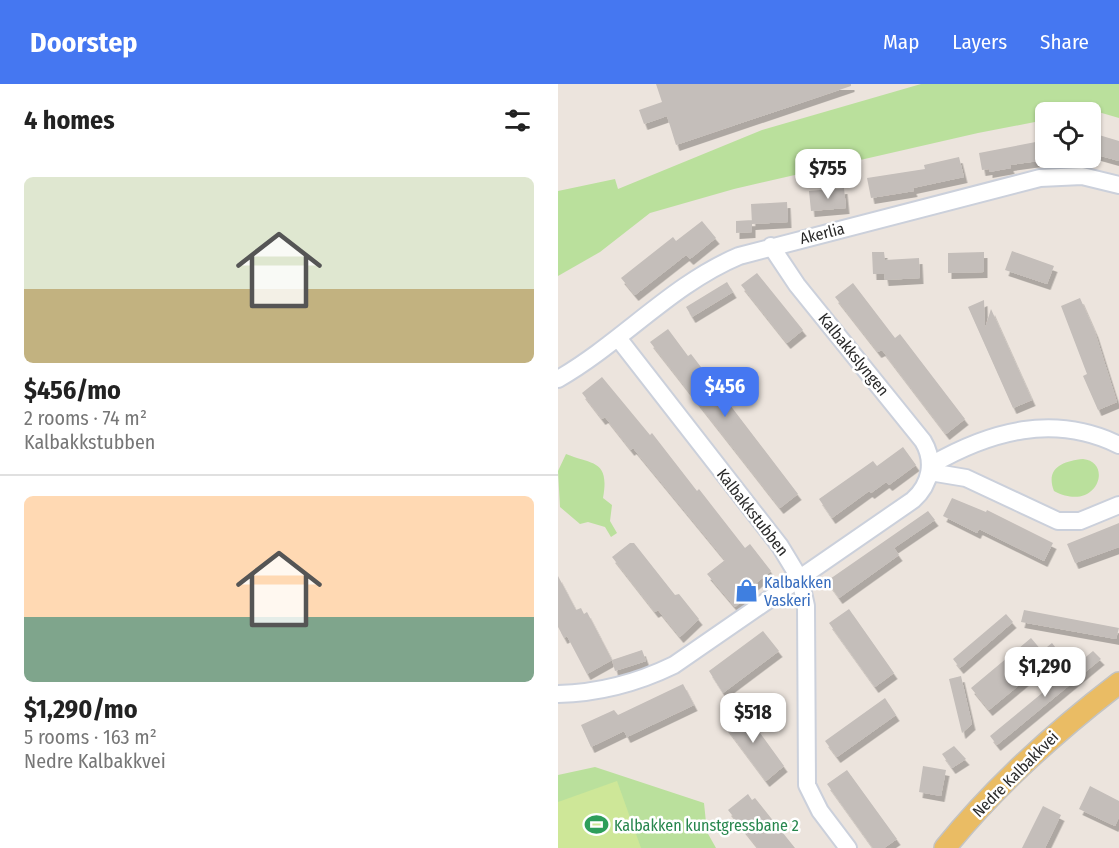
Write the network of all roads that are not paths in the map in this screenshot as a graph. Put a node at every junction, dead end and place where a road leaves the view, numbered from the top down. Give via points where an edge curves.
1 (1119, 185) edge
2 (771, 246) junction
3 (618, 338) junction
4 (558, 379) edge
5 (1119, 445) edge
6 (930, 469) junction
7 (1119, 505) edge
8 (800, 579) junction
9 (1119, 683) edge
10 (558, 694) edge
11 (848, 848) edge
12 (945, 848) edge

1 - 2 street, Akerlia via 1082,176 1040,178
2 - 3 street, Akerlia via 705,272
2 - 6 street, Kalbakkslyngen via 797,285 918,433 928,449
3 - 4 street, Akerlia
3 - 8 street, Kalbakkstubben via 780,546
5 - 6 street via 1081,433 1031,429 985,438
6 - 7 street via 966,478 1058,521 1080,521
6 - 8 street via 923,490 913,500
8 - 10 street via 657,673 607,690
8 - 11 street, Kalbakkstubben via 806,606 806,777 820,811
9 - 12 main road, Nedre Kalbakkvei via 1034,753

